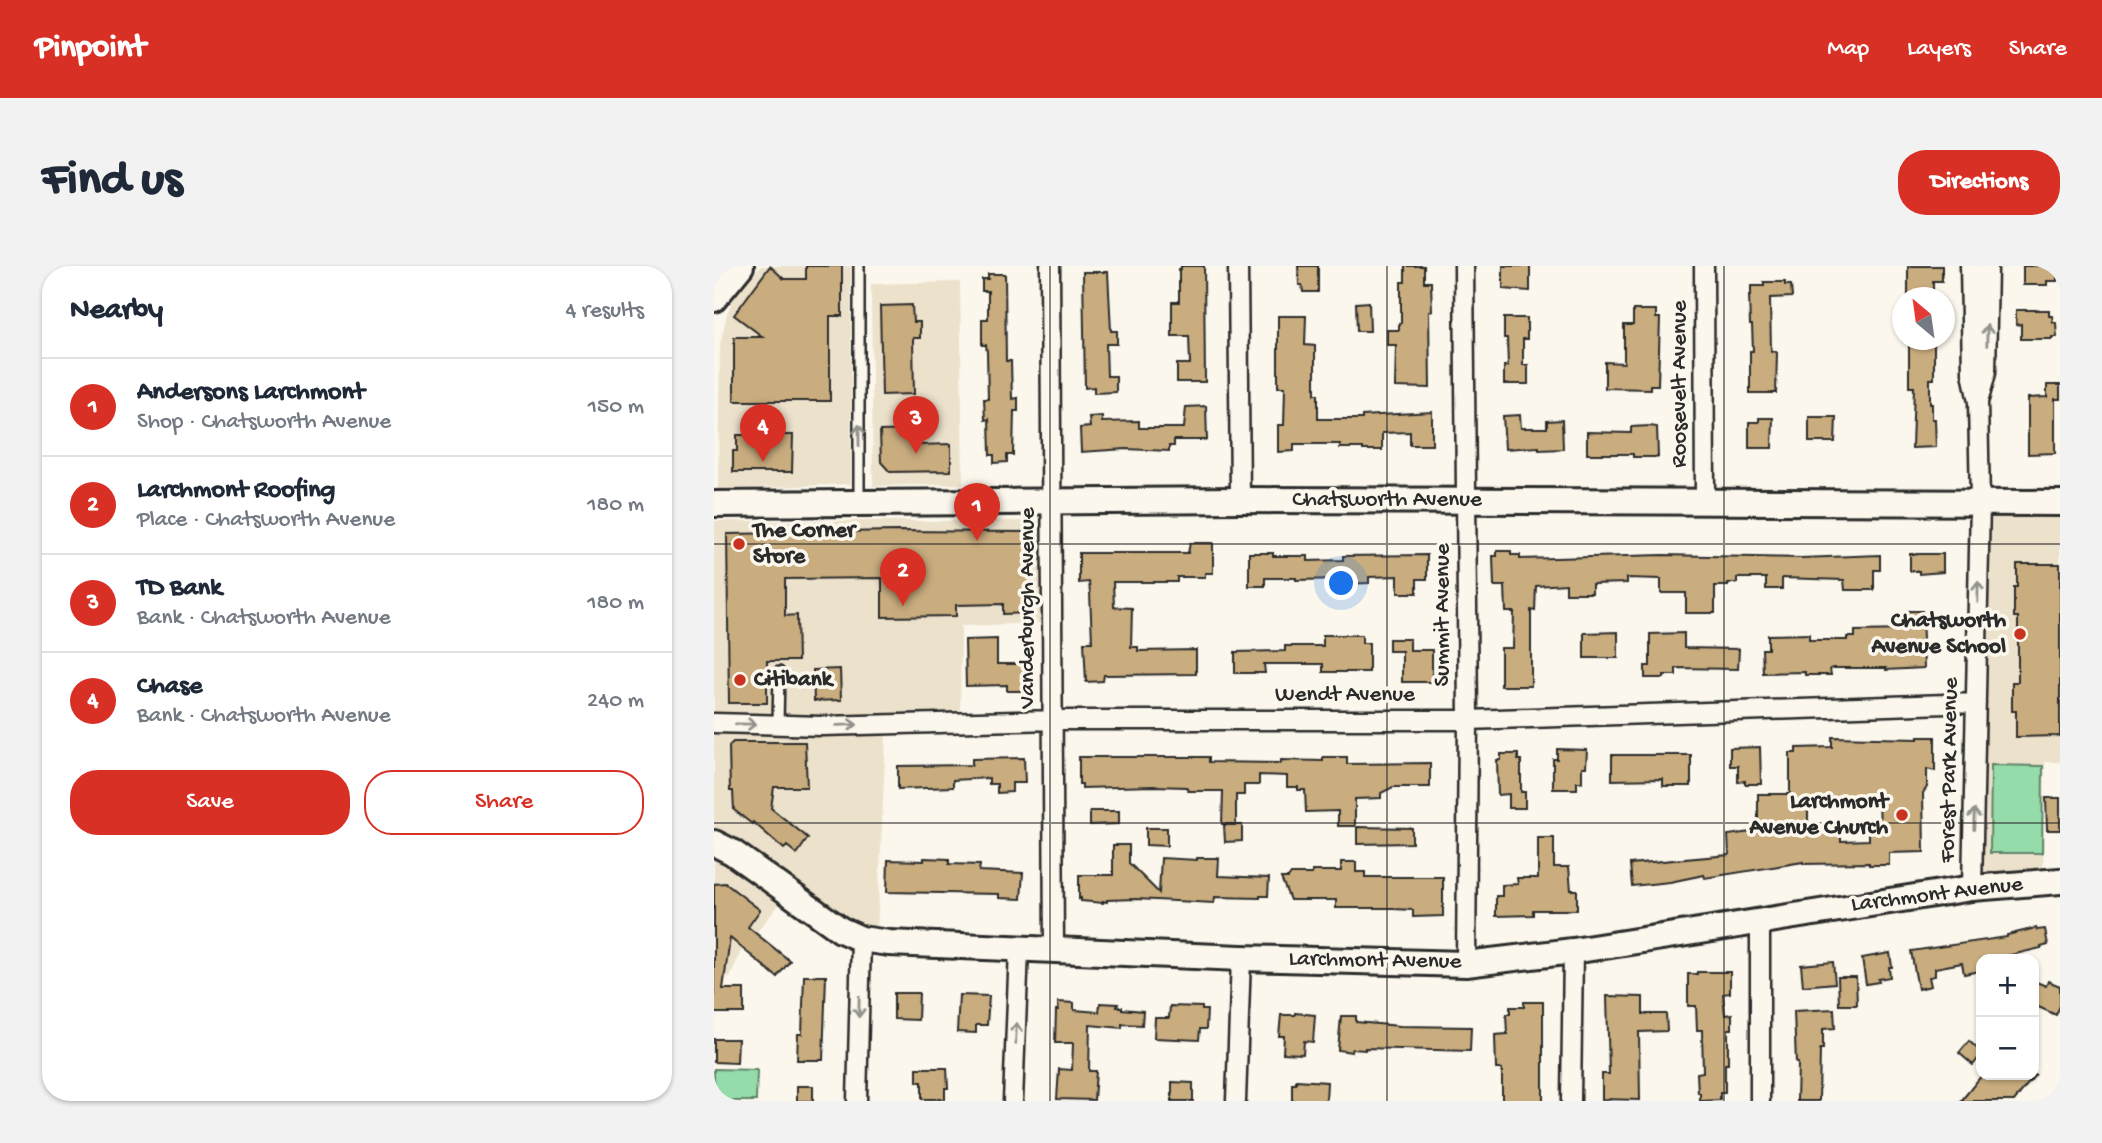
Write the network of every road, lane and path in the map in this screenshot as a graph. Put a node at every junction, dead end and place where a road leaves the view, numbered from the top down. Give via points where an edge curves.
1 (741, 266) edge
2 (859, 266) edge
3 (1050, 266) edge
4 (1238, 266) edge
5 (1464, 266) edge
6 (1704, 266) edge
7 (1970, 266) edge
8 (1988, 266) edge
9 (714, 299) edge
10 (1978, 402) junction
11 (1240, 500) junction
12 (1467, 500) junction
13 (1705, 502) junction
14 (1980, 502) junction
15 (2060, 502) edge
16 (859, 503) junction
17 (1052, 503) junction
18 (714, 505) edge
19 (779, 672) dead end
20 (1976, 703) junction
21 (1053, 720) junction
22 (1468, 720) junction
23 (714, 723) edge
24 (778, 725) junction
25 (714, 843) edge
26 (2060, 881) edge
27 (1972, 888) junction
28 (1760, 920) junction
29 (861, 939) junction
30 (1019, 949) junction
31 (1054, 950) junction
32 (1573, 951) junction
33 (1241, 958) junction
34 (1466, 964) junction
35 (857, 1101) edge
36 (1013, 1101) edge
37 (1236, 1101) edge
38 (1571, 1101) edge
39 (1760, 1101) edge

1 - 9 street
16 -> 2 lane
3 - 17 street, Vanderburgh Avenue
4 - 11 street
5 - 12 street, Summit Avenue
6 - 13 street, Roosevelt Avenue
7 - 10 street, Forest Park Avenue via 1972,373
10 -> 8 street, Forest Park Avenue via 1986,373
10 - 14 street, Forest Park Avenue
11 - 12 street, Chatsworth Avenue
11 - 17 street, Chatsworth Avenue
12 - 13 street, Chatsworth Avenue
12 - 22 street, Summit Avenue
13 - 14 street, Chatsworth Avenue
14 - 15 street, Chatsworth Avenue
20 -> 14 street, Forest Park Avenue
16 - 17 street, Chatsworth Avenue
16 - 18 street, Chatsworth Avenue
17 - 21 street, Vanderburgh Avenue
19 - 24 lane
20 - 22 street, Wendt Avenue
27 -> 20 street, Forest Park Avenue
21 - 22 street, Wendt Avenue
24 -> 21 street, Wendt Avenue
21 - 31 street, Vanderburgh Avenue
22 - 34 street, Summit Avenue
23 -> 24 street, Wendt Avenue
25 - 29 street, Larchmont Avenue via 833,925
26 - 27 street, Larchmont Avenue
27 - 28 street, Larchmont Avenue
28 - 32 street, Larchmont Avenue
28 - 39 street
29 - 30 street, Larchmont Avenue
29 -> 35 street
30 - 31 street, Larchmont Avenue
36 -> 30 street
31 - 33 street, Larchmont Avenue
32 - 34 street, Larchmont Avenue
32 - 38 street
33 - 34 street, Larchmont Avenue
33 - 37 street

